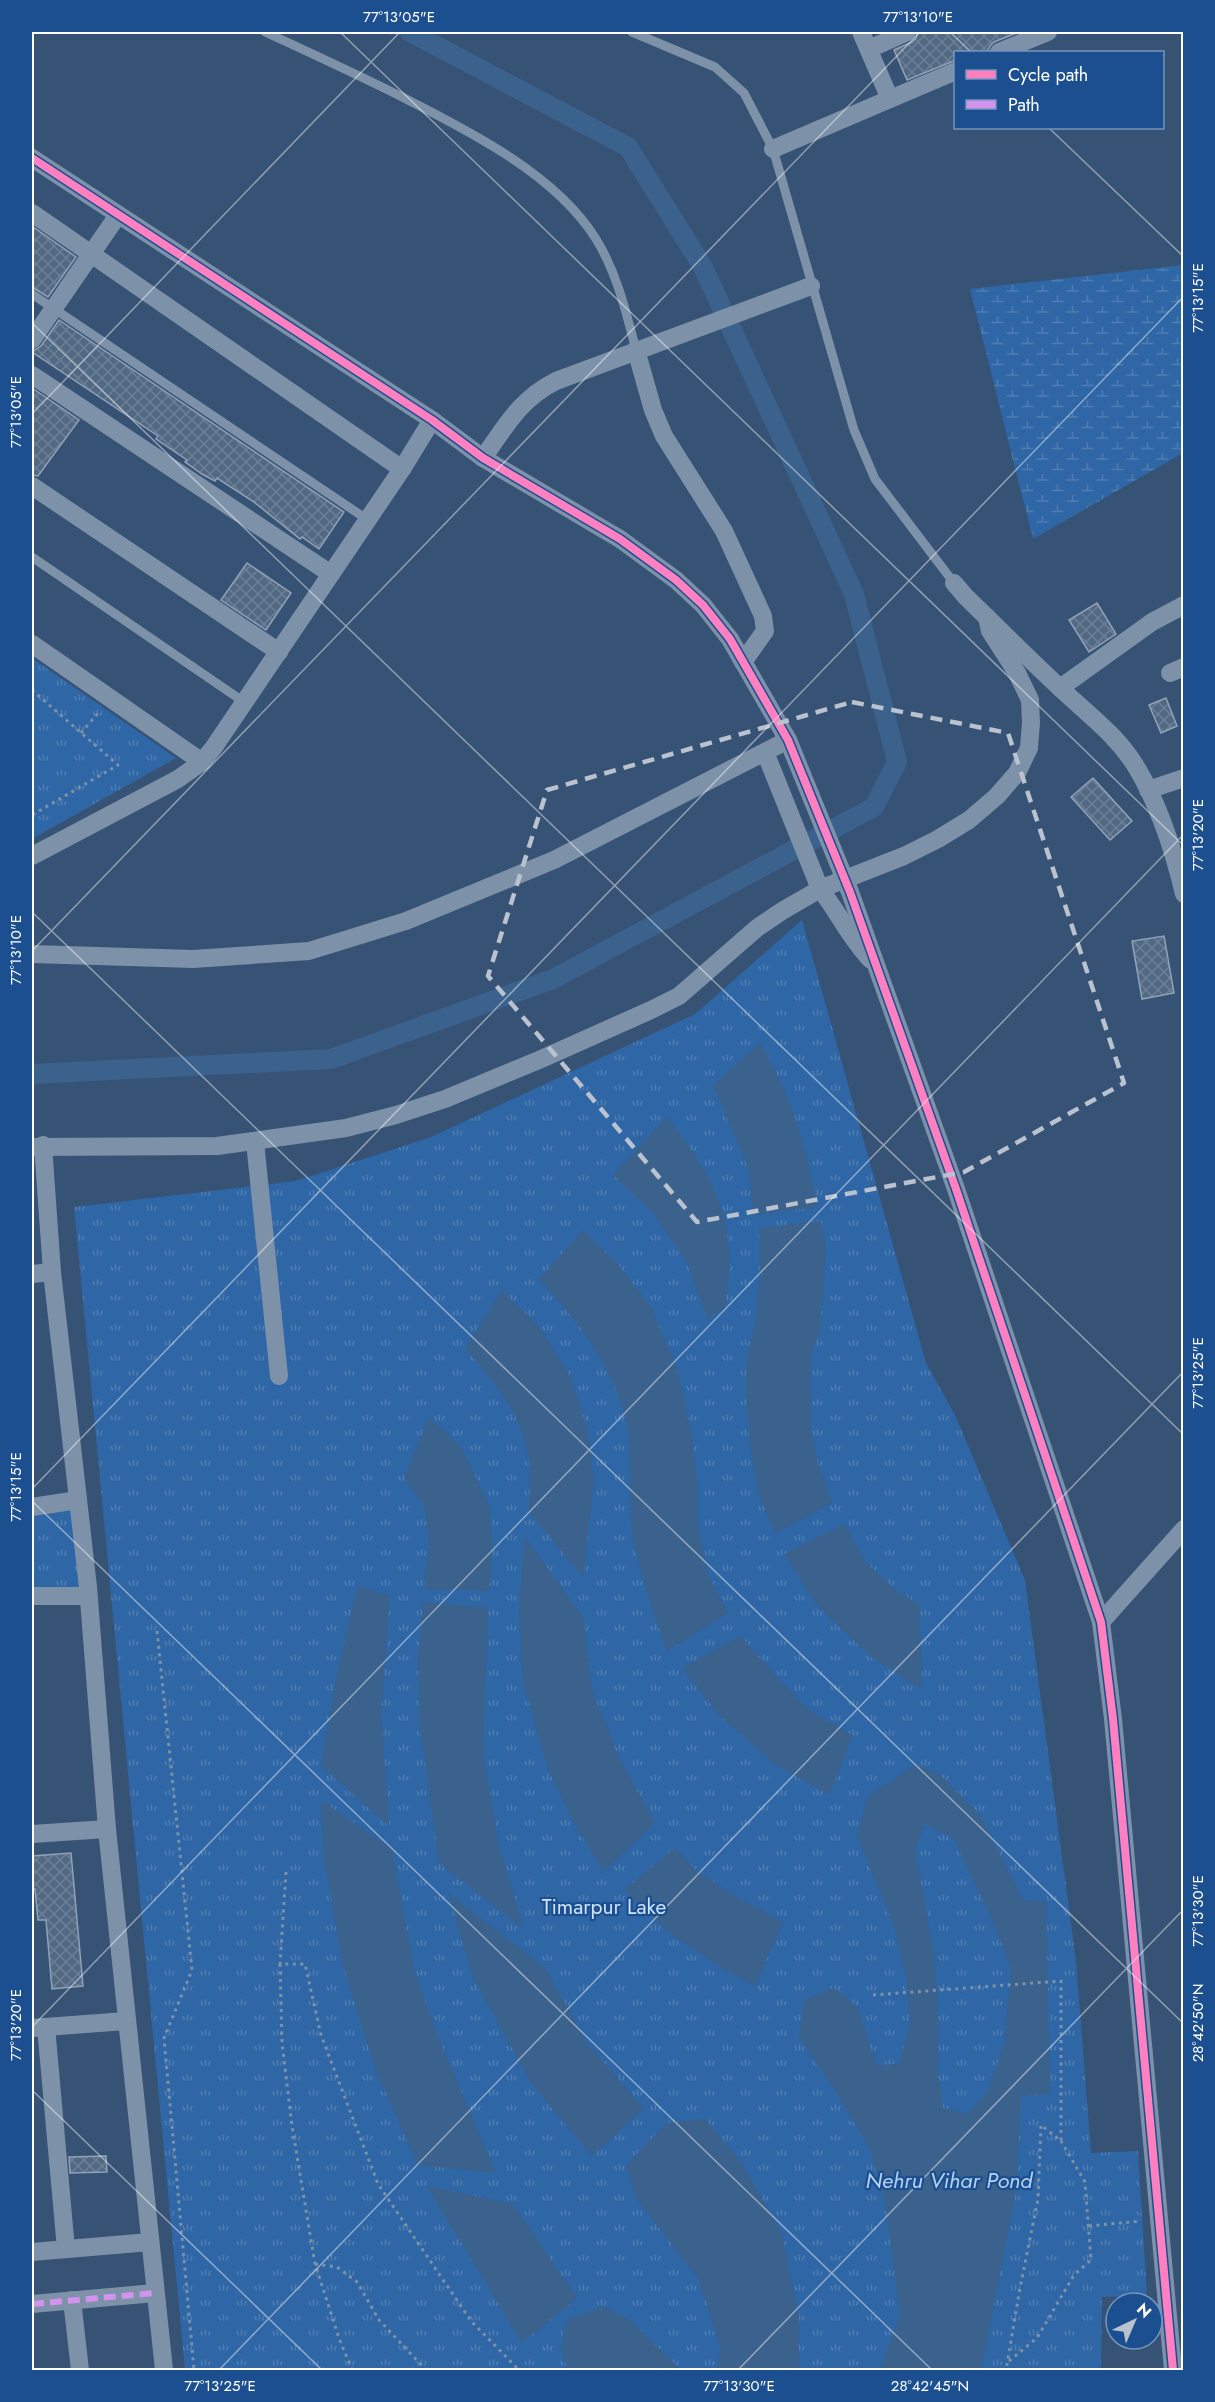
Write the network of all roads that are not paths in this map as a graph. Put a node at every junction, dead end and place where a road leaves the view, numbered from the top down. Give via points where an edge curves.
1 (265, 32) edge
2 (632, 32) edge
3 (861, 32) edge
4 (907, 32) edge
5 (1048, 32) edge
6 (869, 49) junction
7 (1001, 51) edge
8 (954, 72) edge
9 (890, 99) junction
10 (773, 149) junction
11 (32, 158) edge
12 (32, 213) edge
13 (118, 215) junction
14 (91, 253) junction
15 (811, 286) junction
16 (32, 294) edge
17 (52, 309) junction
18 (32, 340) edge
19 (641, 348) junction
20 (32, 375) edge
21 (432, 420) junction
22 (483, 458) junction
23 (402, 469) junction
24 (32, 486) edge
25 (368, 520) junction
26 (32, 557) edge
27 (331, 574) junction
28 (954, 583) joint
29 (1184, 605) edge
30 (987, 617) junction
31 (32, 644) edge
32 (279, 652) junction
33 (743, 662) junction
34 (1060, 688) junction
35 (244, 702) junction
36 (788, 740) junction
37 (765, 752) junction
38 (202, 762) junction
39 (1184, 778) edge
40 (1148, 790) junction
41 (32, 856) edge
42 (845, 879) junction
43 (818, 882) junction
44 (1184, 894) edge
45 (32, 954) edge
46 (876, 966) junction
47 (255, 1142) junction
48 (37, 1146) edge
49 (52, 1272) junction
50 (32, 1274) edge
51 (279, 1376) dead end
52 (78, 1500) junction
53 (32, 1507) edge
54 (1184, 1529) edge
55 (32, 1596) edge
56 (88, 1596) junction
57 (1101, 1622) junction
58 (107, 1829) junction
59 (32, 1834) edge
60 (126, 2021) junction
61 (39, 2027) edge
62 (150, 2242) junction
63 (66, 2249) junction
64 (32, 2252) edge
65 (155, 2293) junction
66 (72, 2300) junction
67 (32, 2304) edge
68 (80, 2370) edge
69 (164, 2370) edge
70 (1173, 2370) edge

1 - 19 lane via 348,69 458,126 521,166 568,204 596,239
2 - 10 lane via 715,67 744,93
3 - 6 street
4 - 6 street
5 - 7 street
6 - 9 street
8 - 9 street
9 - 10 street
10 - 15 lane
11 - 13 street
12 - 14 street
13 - 14 street
13 - 21 street
14 - 17 street
14 - 23 street
15 - 19 street
15 - 28 lane via 854,430 874,479
16 - 17 lane
17 - 18 street
17 - 25 lane
19 - 22 street via 539,390 523,403
19 - 33 street via 653,410 664,436 724,531 763,616 765,631
20 - 27 street
21 - 22 street
21 - 23 street
22 - 33 street via 620,539 676,580 703,605
23 - 25 street
24 - 32 street
25 - 27 street
26 - 35 lane
27 - 32 street
28 - 30 street
29 - 34 street via 1152,622
30 - 34 street
30 - 42 street via 1030,700 1029,748 1017,773 998,796 969,820 904,856
31 - 38 street
32 - 35 street
33 - 36 street
34 - 40 street via 1108,731 1135,765
35 - 38 street
36 - 37 street
36 - 42 street
37 - 43 street
37 - 45 street via 554,860 406,921 309,951 193,959
38 - 41 street via 178,779
39 - 40 street
40 - 44 street
42 - 43 street
42 - 46 street
43 - 46 street via 853,941
43 - 47 street via 757,928 679,996 651,1010 445,1099 346,1128
46 - 57 street via 956,1189
47 - 48 street via 217,1146
47 - 51 street
48 - 49 street
49 - 50 street
49 - 52 street
52 - 53 street
52 - 56 street
54 - 57 street
55 - 56 street
56 - 58 street
57 - 70 street
58 - 59 street
58 - 60 street
60 - 61 street
60 - 62 street
61 - 63 street
62 - 63 street
62 - 65 street
63 - 64 street
65 - 66 street
65 - 69 street
66 - 67 street
66 - 68 street

